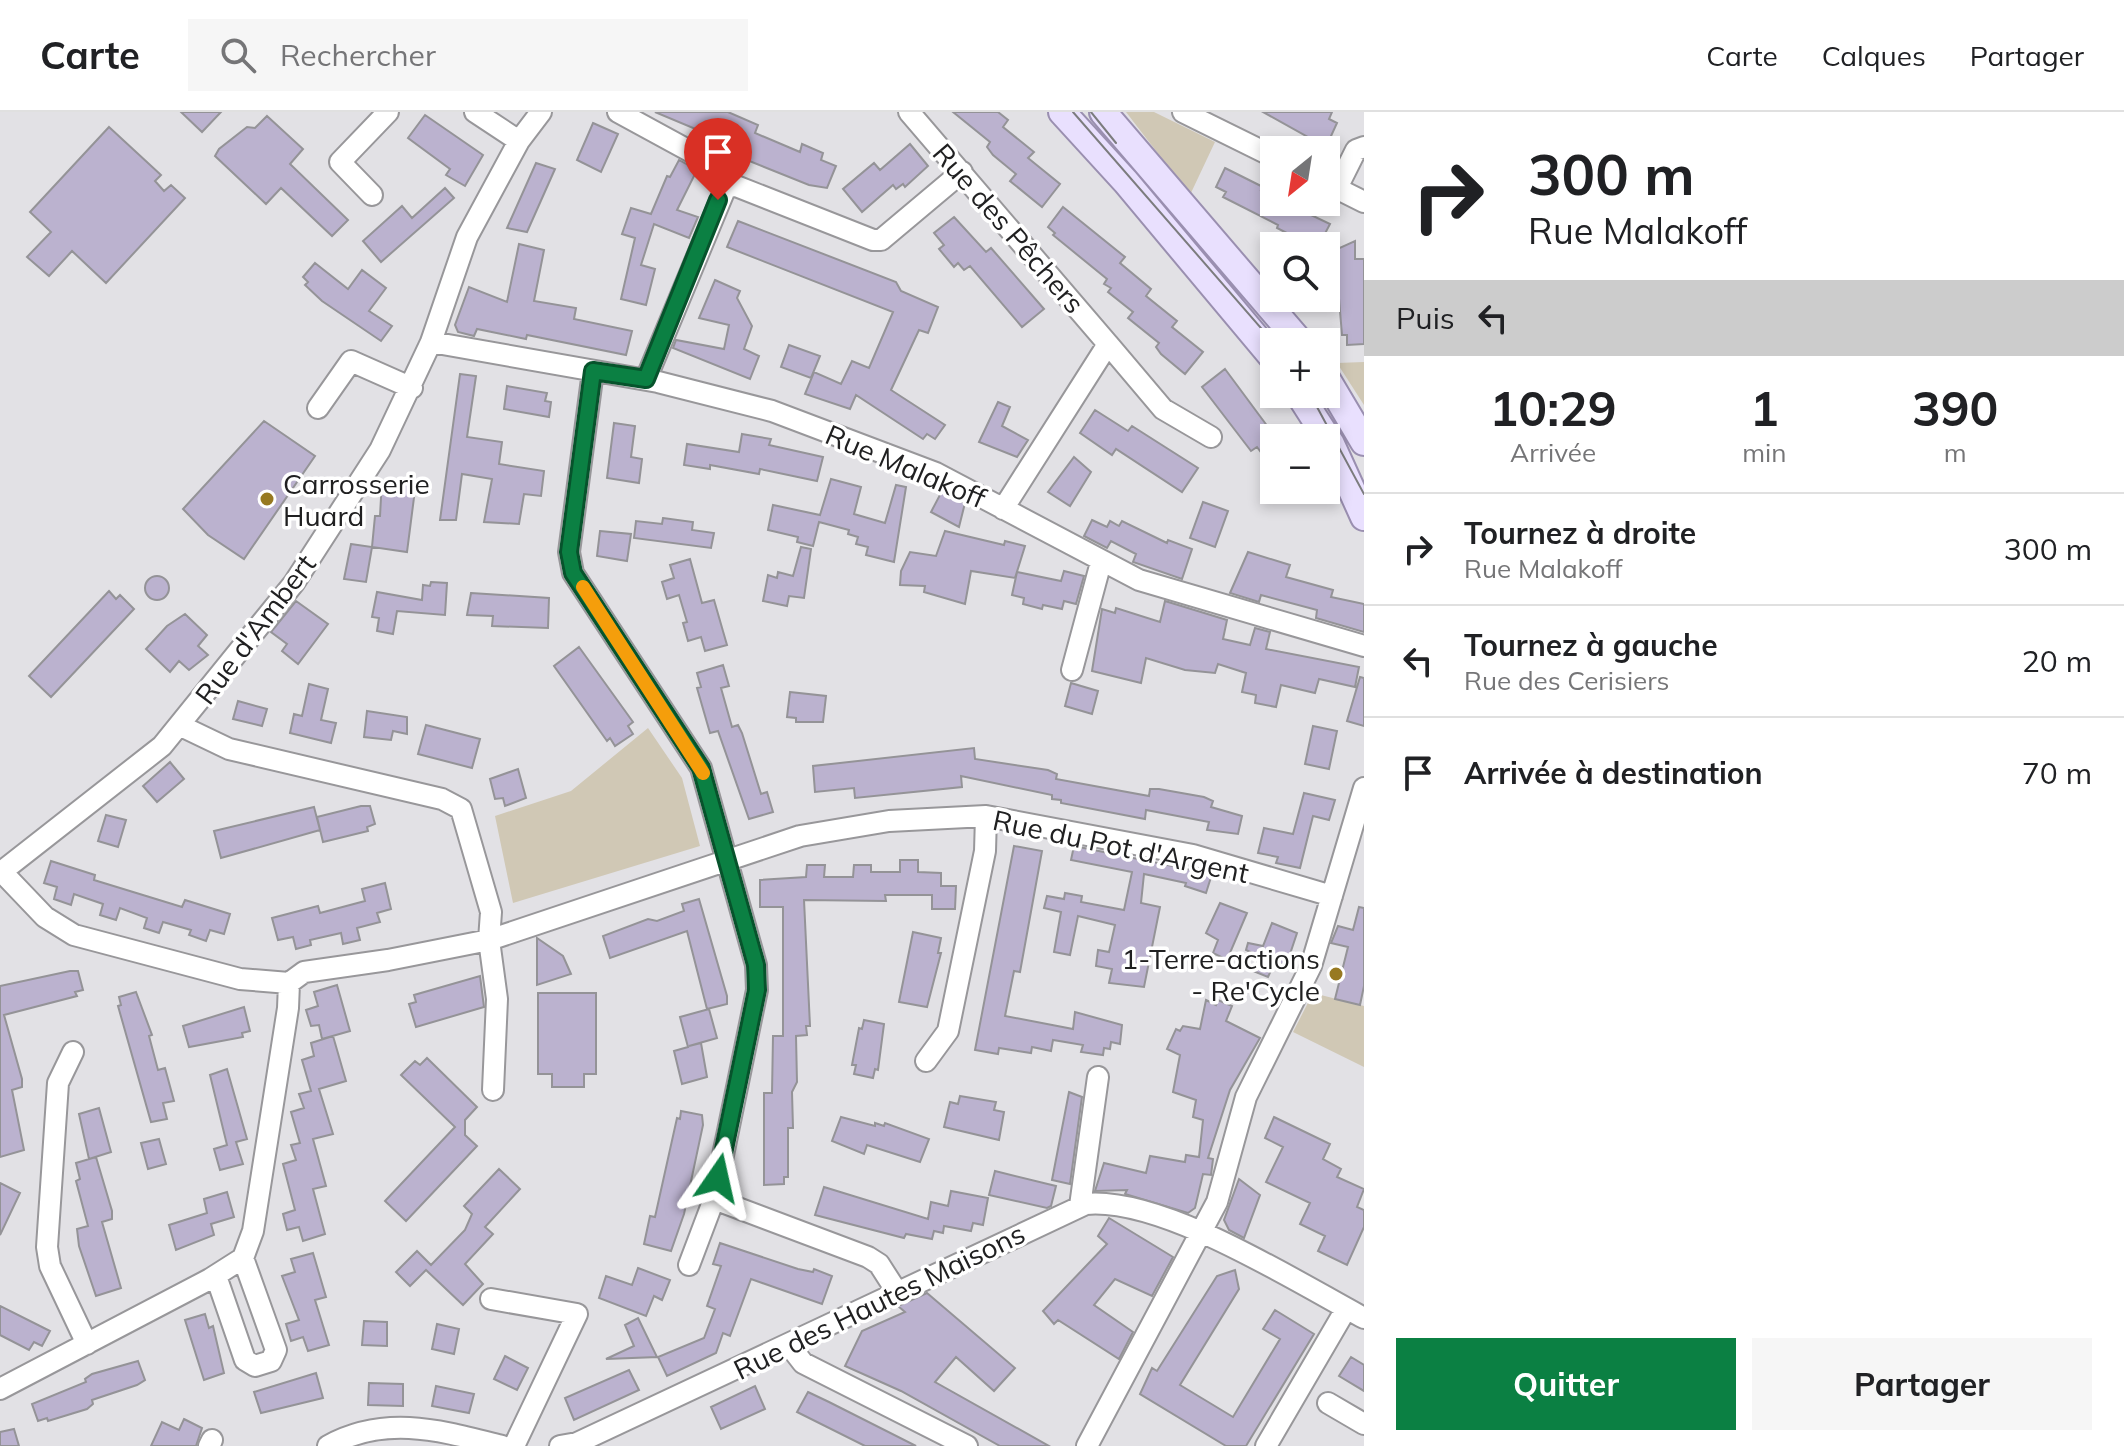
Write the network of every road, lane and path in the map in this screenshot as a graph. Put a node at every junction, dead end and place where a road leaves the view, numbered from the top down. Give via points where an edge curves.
1 (388, 112) edge
2 (475, 112) edge
3 (541, 112) edge
4 (618, 112) edge
5 (909, 112) edge
6 (1062, 112) edge
7 (1103, 112) edge
8 (1183, 112) edge
9 (519, 141) junction
10 (1364, 147) edge
11 (1260, 150) edge
12 (962, 172) junction
13 (1340, 173) edge
14 (726, 187) junction
15 (1340, 189) edge
16 (372, 195) dead end
17 (1364, 202) edge
18 (1288, 328) edge
19 (431, 342) junction
20 (1260, 342) edge
21 (1108, 344) junction
22 (593, 371) junction
23 (646, 379) junction
24 (412, 388) junction
25 (1340, 402) edge
26 (318, 408) dead end
27 (1308, 408) edge
28 (1211, 437) dead end
29 (1364, 442) edge
30 (1003, 509) junction
31 (1364, 517) edge
32 (1101, 562) junction
33 (1364, 646) edge
34 (1072, 670) dead end
35 (181, 726) junction
36 (1364, 788) edge
37 (986, 816) junction
38 (726, 859) junction
39 (1, 873) edge
40 (1332, 896) junction
41 (489, 940) junction
42 (289, 983) junction
43 (73, 1052) dead end
44 (926, 1061) dead end
45 (1098, 1077) dead end
46 (493, 1090) dead end
47 (714, 1199) junction
48 (1080, 1206) junction
49 (1203, 1232) junction
50 (243, 1258) junction
51 (689, 1265) dead end
52 (216, 1276) junction
53 (897, 1292) junction
54 (491, 1299) dead end
55 (1355, 1313) edge
56 (87, 1344) junction
57 (789, 1345) junction
58 (0, 1389) edge
59 (1328, 1403) dead end
60 (1364, 1424) edge
61 (572, 1445) edge
62 (328, 1446) edge
63 (502, 1446) edge
64 (514, 1446) edge
65 (967, 1446) edge
66 (1087, 1446) edge
67 (1266, 1446) edge

1 - 16 street via 340,162
2 - 9 street
3 - 9 street, Rue d'Ambert
4 - 14 street via 719,167
5 - 12 street, Rue des Pêchers
6 - 20 main road
7 - 18 main road
8 - 11 street
9 - 19 street, Rue d'Ambert via 467,237
10 - 13 street
12 - 14 street via 881,240 736,186
12 - 21 street, Rue des Pêchers
14 - 23 street
15 - 17 street
19 - 22 street, Rue Malakoff
19 - 24 street, Rue d'Ambert
21 - 28 street, Rue des Pêchers via 1163,409
21 - 30 street
22 - 23 street, Rue Malakoff
22 - 38 street via 569,552 573,573 701,768
23 - 30 street, Rue Malakoff via 772,411 936,473
24 - 26 street via 351,361
24 - 35 street, Rue d'Ambert via 364,476 294,583
25 - 29 main road
27 - 31 main road via 1331,444
30 - 32 street, Rue Malakoff
32 - 33 street, Rue Malakoff via 1139,580
32 - 34 street
35 - 39 street, Rue d'Ambert
35 - 41 street via 229,749 457,806 464,813 491,912
36 - 40 street
37 - 38 street, Rue du Pot d'Argent via 874,823 800,836
37 - 40 street, Rue du Pot d'Argent via 1193,855
37 - 44 street via 985,851 948,1031
38 - 41 street, Rue du Pot d'Argent
38 - 47 street via 756,965 757,990
39 - 42 street, Rue du Pot d'Argent via 45,917 74,935 240,979
40 - 49 street via 1311,966 1246,1097 1217,1202
41 - 42 street, Rue du Pot d'Argent via 304,972
41 - 46 street via 497,999
42 - 50 street via 253,1231
43 - 56 street via 58,1083 47,1247 50,1266
45 - 48 street
47 - 51 street
47 - 53 street via 868,1257 879,1264
48 - 49 street, Rue des Hautes Maisons via 1105,1202
48 - 53 street, Rue des Hautes Maisons
49 - 55 street, Rue des Hautes Maisons
49 - 66 street
50 - 52 street
50 - 52 street via 276,1350 271,1361 255,1366 245,1360
52 - 56 street
53 - 57 street, Rue des Hautes Maisons
54 - 64 street via 577,1314
55 - 67 street
56 - 58 street
57 - 61 street, Rue des Hautes Maisons
57 - 65 street via 803,1363
59 - 60 street
62 - 63 street via 344,1437 398,1425

